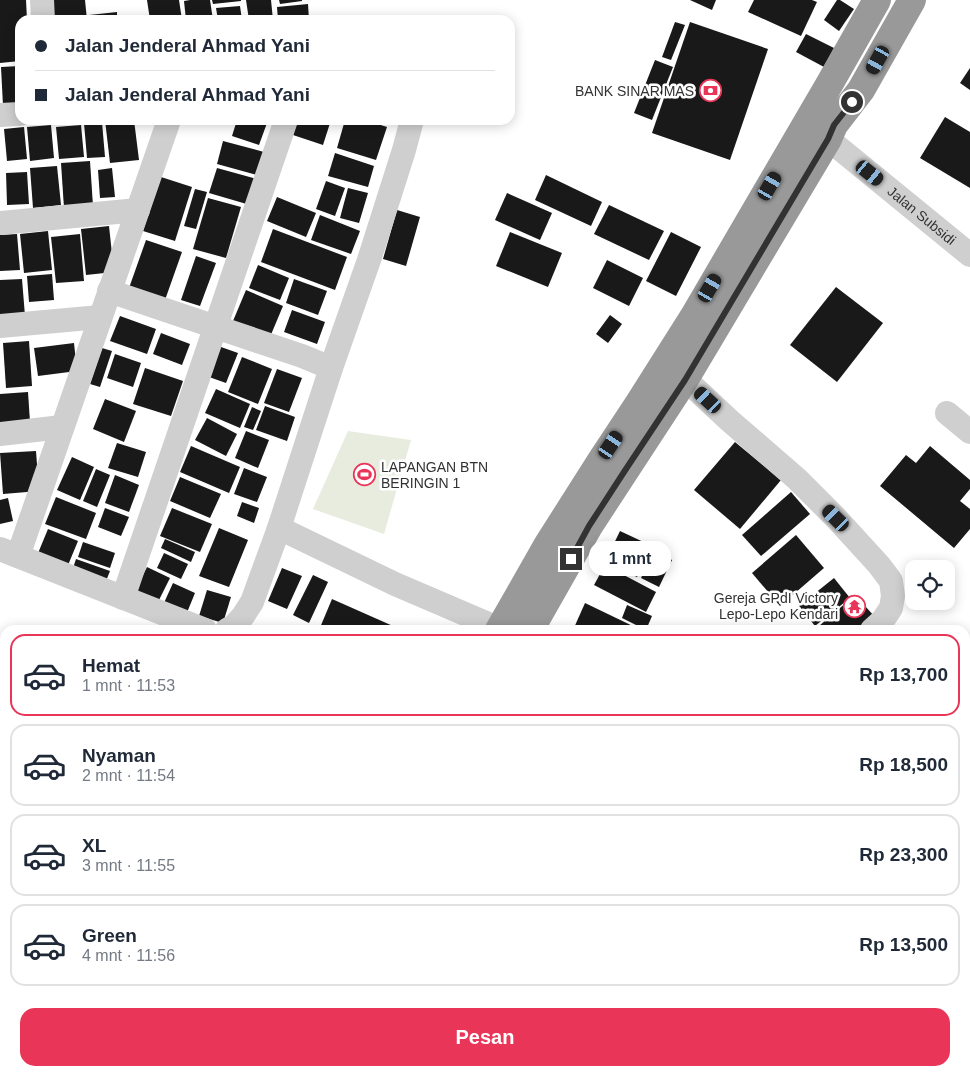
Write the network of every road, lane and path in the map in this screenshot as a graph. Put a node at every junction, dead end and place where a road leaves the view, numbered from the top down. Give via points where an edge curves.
1 (42, 0) edge
2 (877, 0) edge
3 (912, 0) edge
4 (43, 15) edge
5 (15, 114) edge
6 (0, 115) edge
7 (168, 125) edge
8 (284, 125) edge
9 (411, 125) edge
10 (828, 139) junction
11 (138, 210) junction
12 (0, 223) edge
13 (969, 254) edge
14 (109, 290) junction
15 (711, 311) junction
16 (100, 318) junction
17 (0, 326) edge
18 (215, 326) junction
19 (331, 368) junction
20 (674, 372) junction
21 (947, 413) dead end
22 (62, 427) junction
23 (970, 432) edge
24 (0, 434) edge
25 (613, 466) junction
26 (279, 528) junction
27 (9, 552) edge
28 (123, 598) junction
29 (192, 625) edge
30 (235, 625) edge
31 (490, 625) edge
32 (501, 625) edge
33 (533, 625) edge
34 (878, 625) edge

1 - 4 street
2 - 15 highway
3 - 10 highway via 861,90 834,125
5 - 6 street
7 - 11 street
8 - 18 street
9 - 19 street
10 - 13 street, Jalan Subsidi
10 - 15 highway
11 - 12 street
11 - 14 street
14 - 16 street
14 - 18 street
15 - 20 highway
16 - 17 street
16 - 22 street
18 - 19 street
18 - 28 street
19 - 26 street
20 - 25 highway
20 - 34 street via 797,479 879,565 891,581 893,596 891,608
21 - 23 street
22 - 24 street
22 - 27 street
25 - 32 highway via 548,544
25 - 33 highway via 589,526
26 - 30 street via 252,602
26 - 31 street
27 - 28 street
28 - 29 street

